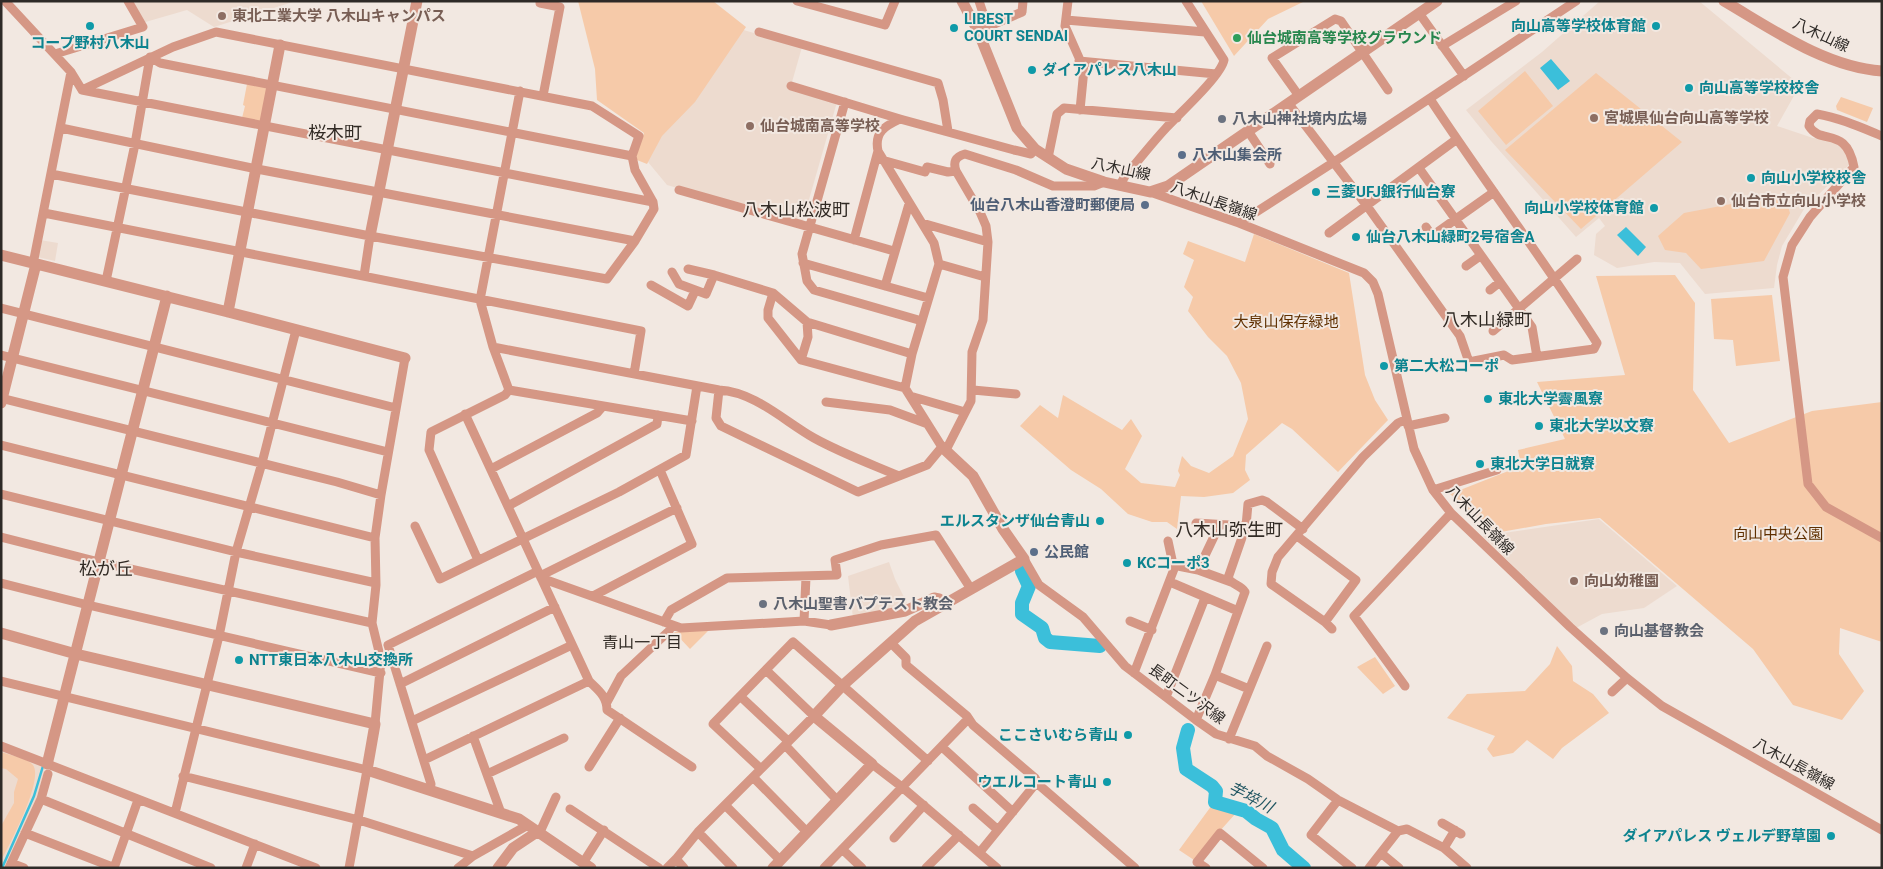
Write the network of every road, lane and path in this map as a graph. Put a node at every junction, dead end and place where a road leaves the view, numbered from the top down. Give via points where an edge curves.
1 (5, 1) edge
2 (128, 1) edge
3 (417, 1) edge
4 (797, 1) edge
5 (895, 1) edge
6 (962, 1) edge
7 (979, 1) edge
8 (1023, 1) edge
9 (1068, 1) edge
10 (1186, 1) edge
11 (1437, 1) edge
12 (1516, 1) edge
13 (1576, 1) edge
14 (1724, 1) edge
15 (537, 2) edge
16 (1419, 13) junction
17 (1066, 20) junction
18 (983, 29) junction
19 (759, 32) dead end
20 (1205, 32) junction
21 (280, 45) junction
22 (1442, 46) junction
23 (1363, 52) junction
24 (55, 54) junction
25 (150, 57) junction
26 (1079, 61) junction
27 (404, 68) junction
28 (1882, 71) edge
29 (71, 72) junction
30 (1216, 74) junction
31 (1464, 76) junction
32 (273, 86) junction
33 (791, 86) dead end
34 (82, 90) junction
35 (1388, 90) dead end
36 (520, 91) junction
37 (543, 96) junction
38 (1299, 96) junction
39 (1430, 99) junction
40 (143, 102) junction
41 (846, 102) junction
42 (1289, 104) junction
43 (395, 110) junction
44 (1080, 110) junction
45 (1177, 118) junction
46 (900, 119) junction
47 (265, 127) junction
48 (61, 128) junction
49 (948, 131) junction
50 (1248, 131) junction
51 (513, 132) junction
52 (1882, 136) edge
53 (1457, 139) junction
54 (135, 144) junction
55 (1035, 149) junction
56 (387, 150) junction
57 (878, 151) junction
58 (632, 156) junction
59 (1048, 158) junction
60 (882, 160) junction
61 (1334, 162) junction
62 (1270, 164) dead end
63 (1419, 168) junction
64 (257, 169) junction
65 (956, 171) junction
66 (505, 172) junction
67 (51, 174) junction
68 (1104, 182) junction
69 (1120, 184) junction
70 (125, 188) junction
71 (679, 190) dead end
72 (380, 192) junction
73 (1150, 192) junction
74 (1494, 192) junction
75 (653, 202) junction
76 (909, 204) junction
77 (1367, 206) junction
78 (44, 212) junction
79 (248, 213) junction
80 (497, 214) junction
81 (1456, 220) junction
82 (922, 223) junction
83 (1239, 223) junction
84 (117, 227) junction
85 (809, 227) junction
86 (1426, 227) dead end
87 (1329, 234) dead end
88 (370, 236) junction
89 (854, 240) junction
90 (635, 241) junction
91 (988, 242) junction
92 (894, 251) junction
93 (240, 252) junction
94 (1, 255) edge
95 (1480, 256) junction
96 (488, 258) junction
97 (1577, 260) dead end
98 (803, 263) junction
99 (34, 264) junction
100 (939, 264) junction
101 (1466, 266) dead end
102 (688, 269) dead end
103 (672, 272) dead end
104 (714, 275) junction
105 (364, 276) junction
106 (985, 277) junction
107 (1555, 277) junction
108 (106, 281) junction
109 (1500, 282) junction
110 (651, 285) dead end
111 (884, 286) junction
112 (1490, 290) dead end
113 (694, 291) junction
114 (773, 293) junction
115 (167, 296) junction
116 (928, 298) junction
117 (480, 300) junction
118 (1, 308) edge
119 (1519, 309) junction
120 (228, 312) junction
121 (24, 314) junction
122 (922, 320) junction
123 (806, 322) junction
124 (296, 330) junction
125 (1493, 332) dead end
126 (154, 346) junction
127 (493, 347) junction
128 (912, 354) junction
129 (7, 356) edge
130 (1537, 357) junction
131 (405, 358) joint
132 (801, 360) junction
133 (634, 374) junction
134 (283, 379) junction
135 (697, 386) junction
136 (143, 390) junction
137 (509, 390) junction
138 (719, 390) junction
139 (973, 390) junction
140 (907, 392) junction
141 (1016, 394) dead end
142 (2, 400) edge
143 (826, 402) dead end
144 (603, 406) junction
145 (396, 408) junction
146 (965, 412) junction
147 (465, 414) junction
148 (658, 415) junction
149 (1445, 418) dead end
150 (692, 421) junction
151 (926, 423) junction
152 (1407, 423) junction
153 (273, 424) junction
154 (132, 431) junction
155 (1, 445) edge
156 (944, 448) junction
157 (388, 452) junction
158 (262, 463) junction
159 (491, 469) junction
160 (660, 470) junction
161 (1498, 470) dead end
162 (121, 476) junction
163 (899, 476) junction
164 (1433, 490) junction
165 (1, 494) edge
166 (381, 495) junction
167 (508, 506) junction
168 (248, 508) junction
169 (677, 508) junction
170 (1451, 513) junction
171 (110, 521) junction
172 (1196, 523) dead end
173 (1220, 524) junction
174 (415, 526) dead end
175 (1246, 526) junction
176 (1300, 533) junction
177 (1, 537) edge
178 (375, 538) junction
179 (1882, 538) edge
180 (523, 539) junction
181 (1168, 541) dead end
182 (236, 552) junction
183 (478, 560) junction
184 (1024, 560) junction
185 (99, 562) junction
186 (1173, 565) junction
187 (1198, 570) junction
188 (540, 575) junction
189 (806, 576) junction
190 (1170, 582) junction
191 (1231, 582) junction
192 (1, 583) edge
193 (376, 583) junction
194 (971, 589) junction
195 (228, 592) junction
196 (593, 596) junction
197 (1206, 598) junction
198 (88, 605) junction
199 (944, 605) junction
200 (555, 607) junction
201 (1238, 611) junction
202 (1130, 621) dead end
203 (804, 622) junction
204 (372, 623) junction
205 (668, 623) junction
206 (831, 625) joint
207 (1152, 630) junction
208 (1, 633) edge
209 (219, 636) junction
210 (891, 643) junction
211 (572, 645) junction
212 (1267, 646) dead end
213 (76, 654) junction
214 (766, 670) junction
215 (381, 673) junction
216 (1134, 673) junction
217 (1215, 675) junction
218 (1627, 678) junction
219 (1, 681) edge
220 (589, 681) junction
221 (207, 684) junction
222 (400, 684) junction
223 (842, 686) junction
224 (1405, 686) dead end
225 (1249, 689) junction
226 (1612, 692) dead end
227 (740, 696) junction
228 (1166, 696) junction
229 (65, 698) junction
230 (607, 702) junction
231 (814, 716) junction
232 (620, 718) junction
233 (968, 719) junction
234 (1196, 720) junction
235 (412, 721) junction
236 (376, 724) junction
237 (196, 728) junction
238 (473, 736) junction
239 (564, 738) dead end
240 (1229, 739) junction
241 (787, 743) junction
242 (1, 746) edge
243 (942, 748) junction
244 (424, 760) junction
245 (928, 761) junction
246 (872, 764) junction
247 (589, 767) dead end
248 (692, 767) dead end
249 (48, 769) junction
250 (761, 769) junction
251 (368, 770) junction
252 (487, 774) junction
253 (183, 776) junction
254 (753, 777) junction
255 (1037, 782) junction
256 (902, 787) junction
257 (430, 790) junction
258 (556, 797) dead end
259 (41, 799) junction
260 (138, 800) junction
261 (838, 800) junction
262 (1338, 800) junction
263 (725, 805) junction
264 (924, 806) junction
265 (973, 808) dead end
266 (570, 809) dead end
267 (1013, 812) junction
268 (175, 813) junction
269 (501, 813) junction
270 (359, 820) junction
271 (1442, 823) dead end
272 (535, 830) junction
273 (604, 830) junction
274 (998, 830) junction
275 (1398, 830) junction
276 (1882, 830) edge
277 (698, 832) junction
278 (807, 832) junction
279 (24, 833) junction
280 (125, 834) junction
281 (959, 835) junction
282 (894, 838) dead end
283 (254, 844) junction
284 (1444, 848) junction
285 (842, 849) junction
286 (980, 852) junction
287 (1381, 853) junction
288 (473, 856) junction
289 (676, 859) junction
290 (777, 864) edge
291 (10, 865) edge
292 (587, 865) edge
293 (503, 866) edge
294 (24, 868) edge
295 (115, 868) edge
296 (211, 868) edge
297 (246, 868) edge
298 (316, 868) edge
299 (349, 868) edge
300 (458, 868) edge
301 (660, 868) edge
302 (667, 868) edge
303 (684, 868) edge
304 (733, 868) edge
305 (824, 868) edge
306 (862, 868) edge
307 (926, 868) edge
308 (997, 868) edge
309 (1135, 868) edge
310 (1206, 868) edge
311 (1263, 868) edge
312 (1352, 868) edge
313 (1369, 868) edge
314 (1399, 868) edge
315 (1467, 868) edge

1 - 24 street
2 - 24 street via 143,27
3 - 27 street
4 - 5 street via 885,26
6 - 18 street, 八木山線
7 - 18 street
8 - 18 street via 1022,12
9 - 17 street
10 - 20 street
11 - 16 street, 八木山線
12 - 22 street
13 - 31 street
14 - 28 street, 八木山線 via 1812,50 1862,69
15 - 37 street via 560,7
16 - 22 street
16 - 23 street, 八木山線
17 - 20 street
17 - 26 street via 1065,26
18 - 55 street, 八木山線 via 1017,128
19 - 49 street via 938,82
20 - 30 street via 1224,60
21 - 25 street via 216,32
21 - 27 street
21 - 32 street
22 - 31 street
23 - 35 street
23 - 38 street, 八木山線
23 - 38 street via 1341,20 1335,18 1272,58
24 - 29 street
25 - 32 street via 160,63
25 - 34 street
25 - 40 street
26 - 30 street
26 - 44 street via 1084,69
27 - 36 street
27 - 43 street
29 - 34 street
29 - 48 street
30 - 45 street
31 - 39 street
32 - 43 street
32 - 47 street
33 - 41 street
34 - 40 street
36 - 37 street
36 - 51 street
37 - 58 street via 592,106 639,136
38 - 42 street, 八木山線
39 - 53 street
39 - 61 street
40 - 47 street
40 - 54 street
41 - 46 street
41 - 85 street
42 - 50 street, 八木山線
42 - 61 street
43 - 51 street
43 - 56 street
44 - 45 street
44 - 59 street via 1064,108 1057,114
45 - 69 street
46 - 49 street
46 - 57 street via 885,126 880,133 876,143
47 - 56 street
47 - 64 street
48 - 54 street
48 - 67 street
49 - 55 street via 1031,154
50 - 62 street
50 - 73 street, 八木山線 via 1168,186
51 - 58 street
51 - 66 street
52 - 179 street via 1830,116 1817,114 1810,121 1812,131 1846,145 1854,167 1810,217 1792,245 1783,277 1808,484 1826,507
53 - 63 street
53 - 74 street
54 - 64 street
54 - 70 street
55 - 59 street, 八木山線
56 - 66 street
56 - 72 street
57 - 60 street
57 - 89 street
58 - 75 street
59 - 68 street, 八木山線 via 1066,170
60 - 65 street via 925,172 927,167
60 - 76 street
61 - 77 street
61 - 83 street
63 - 77 street
63 - 81 street
64 - 72 street
64 - 79 street
65 - 68 street via 955,159 965,154 1053,186 1094,186
65 - 91 street via 980,212
66 - 75 street
66 - 80 street
67 - 70 street
67 - 78 street
68 - 69 street, 八木山線
69 - 73 street, 八木山線
70 - 79 street
70 - 84 street
71 - 85 street
72 - 80 street
72 - 88 street
73 - 83 street, 八木山長嶺線
74 - 81 street
74 - 107 street
75 - 90 street via 654,209
76 - 82 street
76 - 92 street
77 - 87 street
77 - 130 street via 1460,336 1469,362 1504,355 1512,360
78 - 84 street
78 - 99 street
79 - 88 street
79 - 93 street
80 - 90 street
80 - 96 street
81 - 86 street via 1432,236
81 - 95 street
82 - 91 street
82 - 100 street via 934,243
83 - 152 street, 八木山長嶺線 via 1358,269 1373,282
84 - 93 street
84 - 108 street
85 - 89 street
85 - 98 street
88 - 96 street
88 - 105 street
89 - 92 street
90 - 96 street via 607,280
91 - 106 street
92 - 111 street
93 - 105 street
93 - 120 street
94 - 99 street
95 - 101 street
95 - 109 street
96 - 117 street
97 - 107 street
98 - 111 street
98 - 122 street via 807,281 814,290
99 - 108 street
99 - 121 street
100 - 106 street
100 - 116 street
102 - 104 street
103 - 113 street via 679,284
104 - 113 street via 706,294
104 - 114 street
105 - 117 street
106 - 139 street via 983,320 972,352
107 - 119 street
107 - 130 street via 1597,343 1594,349
108 - 115 street
109 - 112 street
109 - 119 street
110 - 113 street via 688,306
111 - 116 street
114 - 123 street
114 - 132 street via 768,318
115 - 120 street
115 - 126 street
116 - 122 street
117 - 127 street
117 - 133 street via 642,332
118 - 121 street
119 - 125 street
119 - 130 street via 1532,327
120 - 124 street
121 - 126 street
121 - 129 street
122 - 128 street
123 - 128 street
123 - 132 street via 808,337
124 - 131 street
124 - 134 street
126 - 134 street
126 - 136 street
127 - 133 street
127 - 137 street
128 - 140 street
129 - 136 street
129 - 142 street
131 - 145 street
132 - 140 street
133 - 135 street
134 - 145 street
134 - 153 street
135 - 138 street
135 - 150 street
136 - 153 street
136 - 154 street
137 - 144 street
137 - 147 street
138 - 163 street via 733,391 776,413 814,438
138 - 163 street via 716,418 721,426 858,492
139 - 141 street
139 - 146 street
140 - 146 street
140 - 151 street
142 - 154 street
143 - 151 street via 890,410
144 - 148 street
144 - 159 street via 597,413
145 - 157 street
146 - 156 street
147 - 159 street
147 - 183 street via 431,432 429,450
148 - 150 street
148 - 167 street via 656,424
149 - 152 street
150 - 160 street via 686,455
151 - 156 street
152 - 164 street, 八木山長嶺線 via 1414,449
152 - 176 street via 1398,423 1363,457
153 - 157 street
153 - 158 street
154 - 158 street
154 - 162 street
155 - 162 street
156 - 163 street via 927,465
156 - 184 street via 973,476
157 - 166 street
158 - 166 street
158 - 168 street
159 - 167 street
160 - 169 street
160 - 180 street
161 - 164 street
162 - 168 street
162 - 171 street
164 - 170 street, 八木山長嶺線
165 - 171 street
166 - 178 street
167 - 180 street
168 - 178 street
168 - 182 street
169 - 188 street
169 - 196 street via 692,544
170 - 218 street, 八木山長嶺線
170 - 224 street via 1354,616
171 - 182 street
171 - 185 street
172 - 173 street
173 - 175 street
173 - 187 street
174 - 183 street via 440,579
175 - 176 street via 1248,504 1262,500
175 - 191 street via 1228,578
176 - 176 street via 1278,557 1271,584 1329,625 1356,580
177 - 185 street
178 - 193 street
180 - 183 street
180 - 188 street
181 - 186 street
182 - 193 street
182 - 195 street
184 - 194 street
184 - 216 street, 長町二ツ沢線 via 1038,585 1083,617
185 - 195 street
185 - 198 street
186 - 187 street
186 - 190 street
187 - 191 street
188 - 196 street
188 - 200 street
188 - 222 street via 388,645
189 - 194 street via 837,575 835,560 881,545 936,535
189 - 203 street
189 - 205 street via 727,578 671,610
190 - 197 street
190 - 207 street
191 - 201 street via 1245,592
192 - 198 street
193 - 204 street
194 - 199 street
195 - 204 street
195 - 209 street
196 - 205 street
197 - 201 street
197 - 228 street
198 - 209 street
198 - 213 street
199 - 206 street via 940,599 934,598 905,612
199 - 210 street via 915,621
200 - 211 street
200 - 222 street
201 - 217 street
202 - 207 street
203 - 205 street via 681,628
203 - 206 street
204 - 215 street
205 - 230 street via 669,631 621,676
207 - 216 street
208 - 213 street
209 - 215 street
209 - 221 street
210 - 223 street
210 - 233 street via 906,658 906,665
211 - 220 street
211 - 235 street
212 - 225 street
213 - 221 street
213 - 229 street
214 - 223 street via 793,642
214 - 227 street
214 - 231 street
215 - 236 street
216 - 228 street, 長町二ツ沢線
217 - 225 street
217 - 234 street
218 - 226 street
218 - 276 street, 八木山長嶺線 via 1687,721
219 - 229 street
220 - 230 street
220 - 238 street
221 - 236 street
221 - 237 street
222 - 235 street
223 - 231 street
223 - 245 street
225 - 240 street
227 - 241 street
227 - 250 street via 713,724
228 - 234 street, 長町二ツ沢線
229 - 237 street
229 - 249 street
230 - 232 street via 607,710
231 - 241 street
231 - 246 street
232 - 247 street
232 - 248 street
233 - 243 street
233 - 255 street
234 - 240 street, 長町二ツ沢線
235 - 244 street
236 - 251 street
237 - 251 street
237 - 253 street
238 - 244 street
238 - 252 street
239 - 252 street
240 - 262 street, 長町二ツ沢線 via 1255,746
241 - 250 street
241 - 261 street
242 - 249 street
243 - 245 street
243 - 267 street
244 - 257 street
245 - 256 street
246 - 256 street
246 - 261 street
249 - 259 street
249 - 260 street
250 - 254 street
251 - 257 street
251 - 270 street
252 - 269 street
253 - 268 street
253 - 270 street
254 - 263 street
254 - 278 street
255 - 267 street
255 - 309 street
256 - 264 street
256 - 285 street
257 - 269 street
258 - 272 street
259 - 279 street
259 - 280 street
260 - 268 street
260 - 280 street
261 - 278 street
262 - 275 street, 長町二ツ沢線
262 - 312 street via 1311,836
263 - 277 street
263 - 290 street
264 - 281 street
264 - 282 street
265 - 274 street
266 - 273 street
267 - 274 street
268 - 283 street
269 - 272 street
270 - 288 street
270 - 299 street
271 - 284 street via 1458,832
272 - 288 street
272 - 292 street
272 - 293 street via 513,848
273 - 292 street
273 - 301 street
274 - 286 street
275 - 284 street, 長町二ツ沢線 via 1407,829
275 - 287 street
277 - 289 street
277 - 304 street
278 - 290 street
279 - 291 street
279 - 295 street
280 - 295 street
280 - 296 street
281 - 286 street
281 - 307 street
283 - 297 street
283 - 298 street
284 - 315 street, 長町二ツ沢線
285 - 305 street
285 - 306 street
286 - 308 street
287 - 313 street
287 - 314 street
288 - 300 street
289 - 302 street
289 - 303 street
291 - 294 street
310 - 311 street via 1197,862 1220,833

